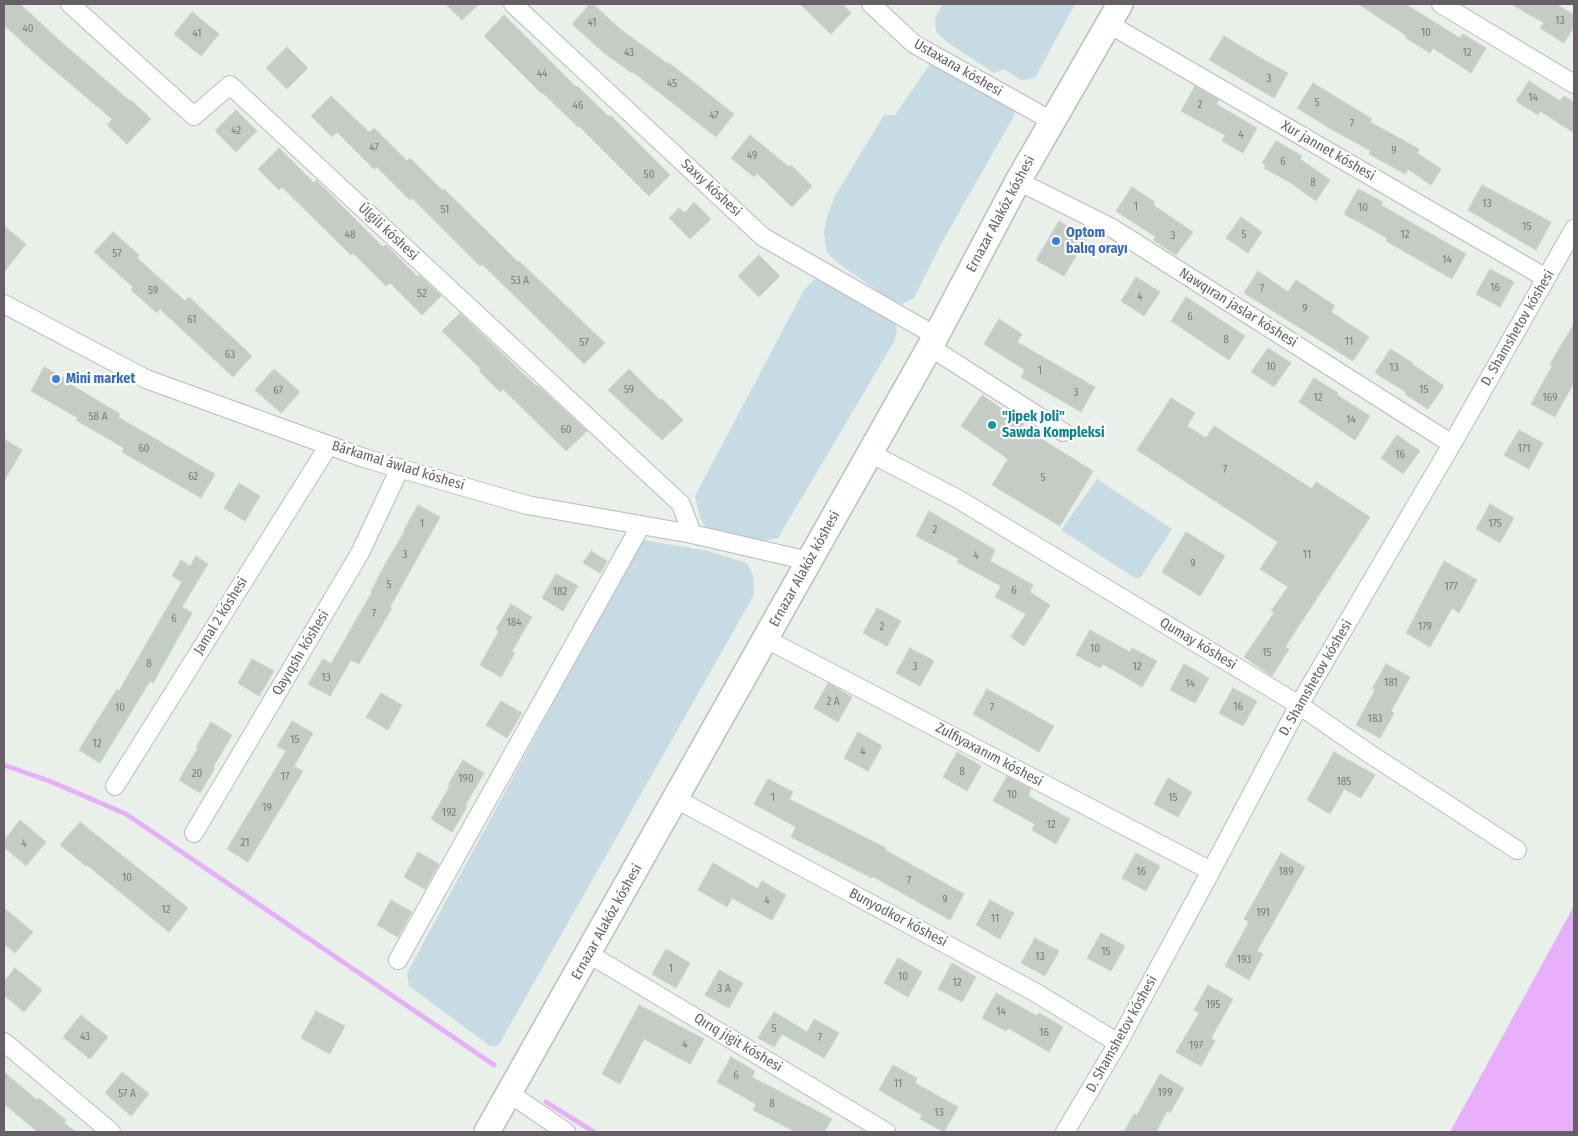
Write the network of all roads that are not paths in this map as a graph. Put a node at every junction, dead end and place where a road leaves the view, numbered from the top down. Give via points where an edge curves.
1 (70, 4) edge
2 (513, 4) edge
3 (871, 4) edge
4 (1441, 4) edge
5 (1115, 14) edge
6 (1574, 84) edge
7 (1052, 121) junction
8 (1018, 181) junction
9 (1574, 229) edge
10 (1546, 278) junction
11 (5, 308) edge
12 (933, 342) junction
13 (1063, 432) dead end
14 (1452, 444) junction
15 (329, 445) junction
16 (870, 453) junction
17 (400, 468) junction
18 (641, 525) junction
19 (692, 534) junction
20 (810, 561) junction
21 (766, 639) junction
22 (1299, 705) junction
23 (115, 786) dead end
24 (676, 799) junction
25 (194, 833) dead end
26 (1517, 850) dead end
27 (1211, 871) junction
28 (589, 954) junction
29 (398, 960) dead end
30 (4, 1042) edge
31 (1118, 1043) junction
32 (509, 1093) junction
33 (112, 1132) edge
34 (487, 1132) edge
35 (566, 1132) edge
36 (886, 1132) edge
37 (1065, 1132) edge

1 - 19 street, Úlgili kóshesi via 194,116 230,85 681,504
2 - 12 street, Saxıy kóshesi via 763,237
3 - 7 street, Ustaxana kóshesi via 914,44
4 - 6 street
5 - 7 main road, Ernazar Alakóz kóshesi
5 - 10 street, Xur jannet kóshesi
7 - 8 main road, Ernazar Alakóz kóshesi
8 - 12 main road, Ernazar Alakóz kóshesi
8 - 14 street, Nawqıran jaslar kóshesi via 1112,228
9 - 10 street, D. Shamshetov kóshesi
10 - 14 street, D. Shamshetov kóshesi
11 - 15 street, Bárkamal áwlad kóshesi via 146,379
12 - 13 street, Saxıy kóshesi
12 - 16 main road, Ernazar Alakóz kóshesi
14 - 22 street, D. Shamshetov kóshesi
15 - 17 street, Bárkamal áwlad kóshesi
15 - 23 street, Jamal 2 kóshesi
16 - 20 main road, Ernazar Alakóz kóshesi
16 - 22 street, Qumay kóshesi via 958,499
17 - 18 street, Bárkamal áwlad kóshesi via 526,505
17 - 25 street, Qayıqshı kóshesi via 360,553
18 - 19 street, Bárkamal áwlad kóshesi
18 - 29 street
19 - 20 street, Bárkamal áwlad kóshesi
20 - 21 main road, Ernazar Alakóz kóshesi
21 - 24 main road, Ernazar Alakóz kóshesi
21 - 27 street, Zulfiyaxanım kóshesi
22 - 26 street, Qumay kóshesi
22 - 27 street, D. Shamshetov kóshesi
24 - 28 main road, Ernazar Alakóz kóshesi
24 - 31 street, Bunyodkor kóshesi via 1033,990
27 - 31 street, D. Shamshetov kóshesi
28 - 32 main road, Ernazar Alakóz kóshesi
28 - 36 street, Qırıq jigit kóshesi
30 - 33 street
31 - 37 street, D. Shamshetov kóshesi
32 - 34 main road, Ernazar Alakóz kóshesi
32 - 35 street

